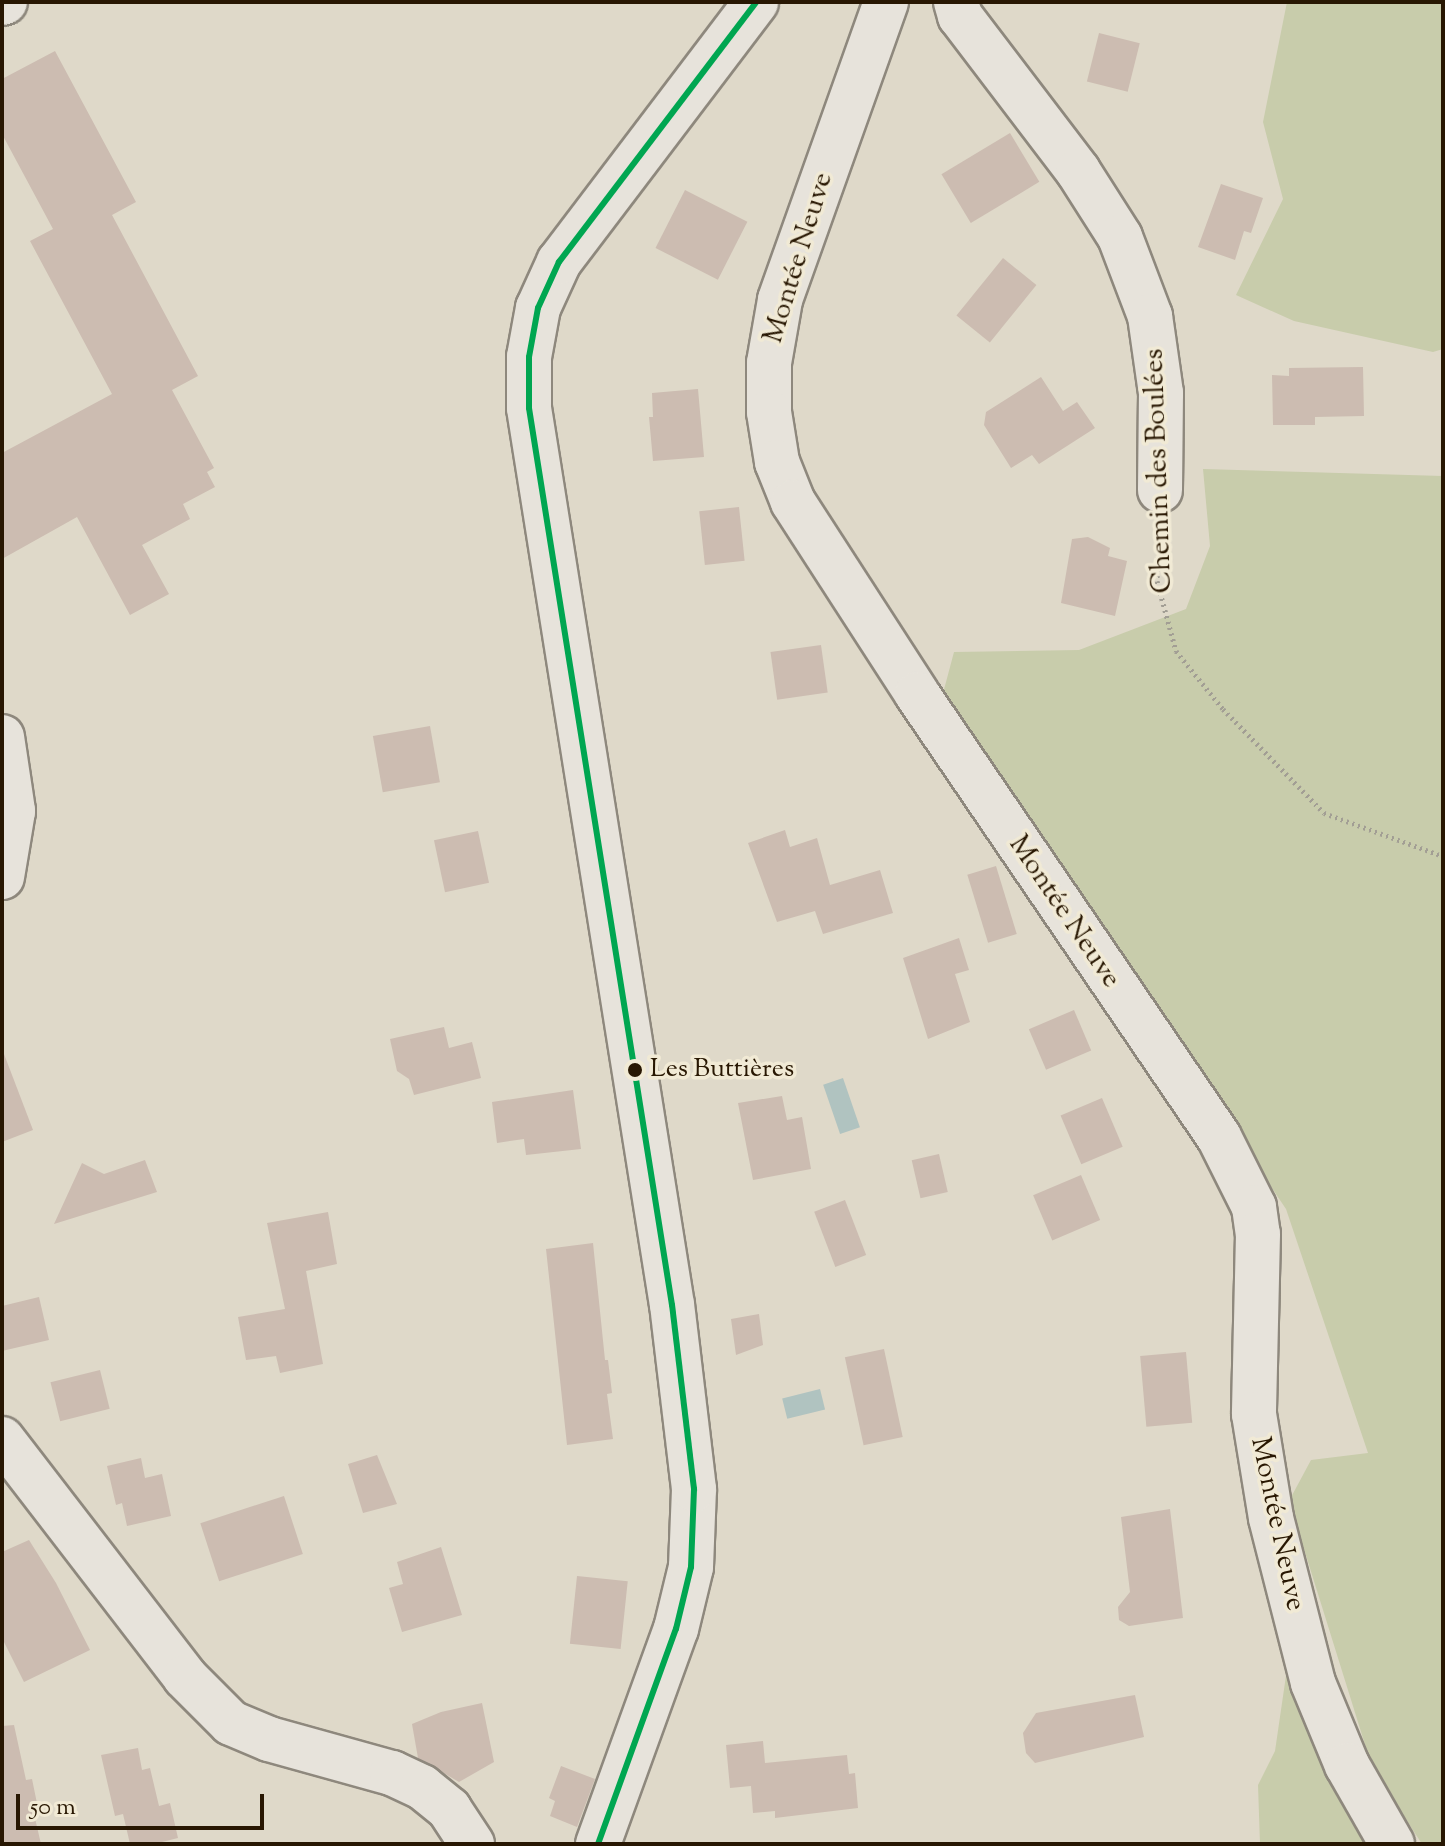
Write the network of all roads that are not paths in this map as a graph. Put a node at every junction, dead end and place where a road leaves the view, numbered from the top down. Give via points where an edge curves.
1 (756, 2) edge
2 (886, 2) edge
3 (956, 2) edge
4 (1160, 490) road end
5 (2, 737) edge
6 (2, 877) edge
7 (2, 1439) edge
8 (472, 1844) edge
9 (598, 1844) edge
10 (1392, 1844) edge

1 - 9 street via 559,262 538,308 529,357 529,408 672,1305 694,1489 691,1567 676,1629
2 - 10 street, Montée Neuve via 780,300 769,363 777,462 793,502 917,694 1219,1137 1254,1207 1254,1414 1271,1518 1313,1683 1347,1765
3 - 4 street, Chemin des Boulées via 960,16 1078,171 1120,237 1150,316 1161,393
5 - 6 street via 13,811
7 - 8 street via 185,1677 231,1723 422,1787 449,1809

